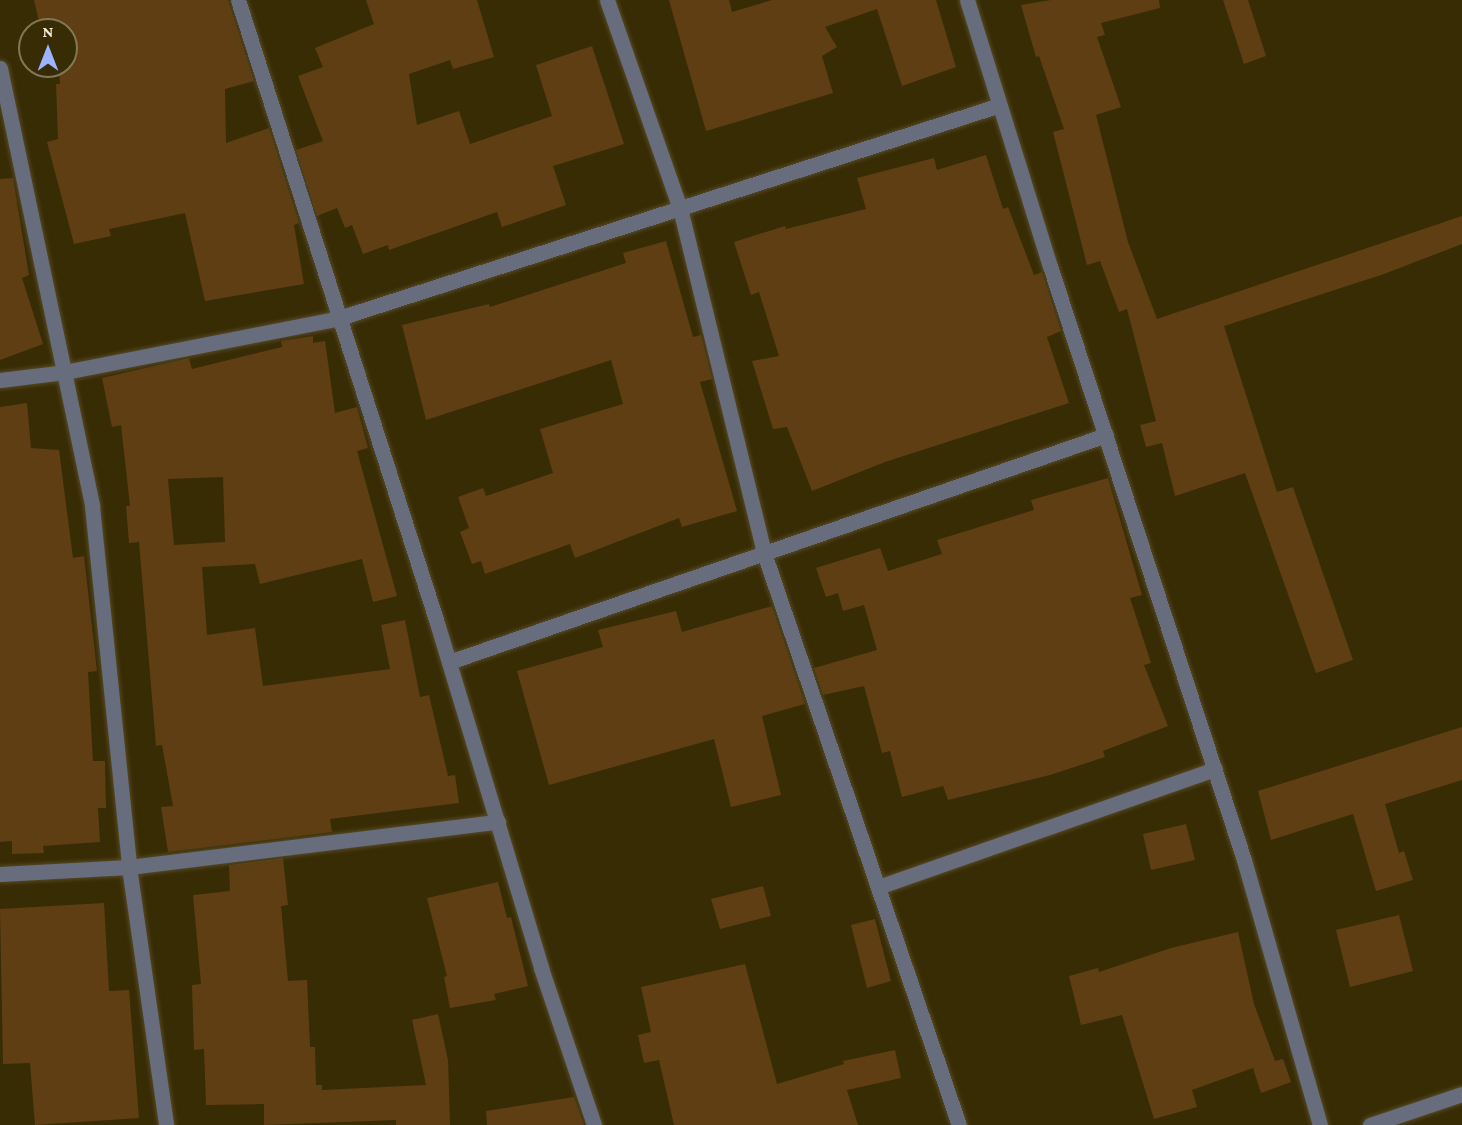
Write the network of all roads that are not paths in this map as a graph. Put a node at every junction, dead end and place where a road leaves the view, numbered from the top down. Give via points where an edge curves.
1 (239, 0) edge
2 (607, 0) edge
3 (968, 0) edge
4 (0, 68) edge
5 (1000, 105) junction
6 (680, 208) junction
7 (339, 318) junction
8 (65, 372) junction
9 (0, 380) edge
10 (1106, 435) junction
11 (764, 553) junction
12 (449, 662) junction
13 (1215, 769) junction
14 (498, 822) junction
15 (129, 867) junction
16 (0, 874) edge
17 (878, 887) junction
18 (1462, 1094) edge
19 (166, 1125) edge
20 (594, 1125) edge
21 (959, 1125) edge
22 (1320, 1125) edge
23 (1370, 1125) edge

1 - 7 street
2 - 6 street
3 - 5 street
4 - 8 street
5 - 6 street
5 - 10 street
6 - 7 street
6 - 11 street
7 - 8 street
7 - 12 street
8 - 9 street
8 - 15 street via 92,506
10 - 11 street
10 - 13 street
11 - 12 street
11 - 17 street
12 - 14 street
13 - 17 street
13 - 22 street
14 - 15 street
14 - 20 street via 541,969
15 - 16 street
15 - 19 street
17 - 21 street
18 - 23 street

